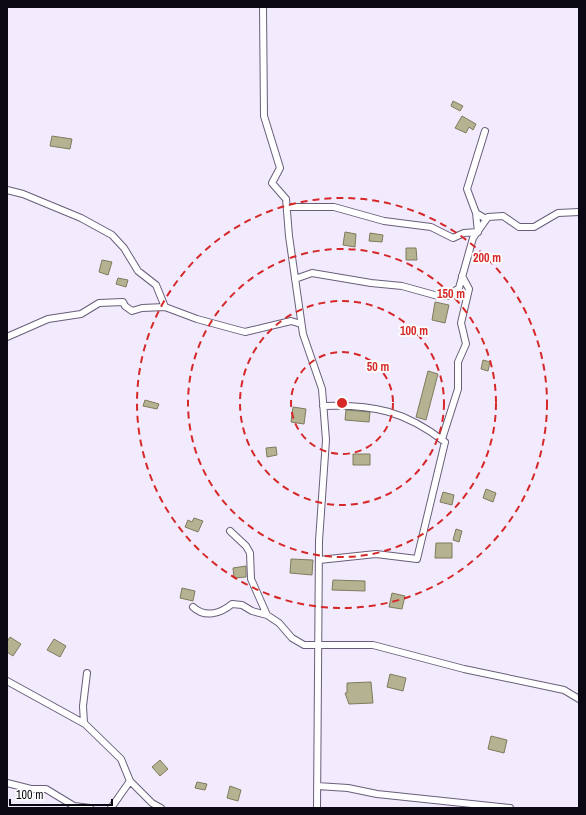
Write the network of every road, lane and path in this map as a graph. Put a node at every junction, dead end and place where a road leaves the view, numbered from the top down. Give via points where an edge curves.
1 (263, 7) edge
2 (485, 130) dead end
3 (7, 190) edge
4 (287, 207) junction
5 (579, 212) edge
6 (476, 213) junction
7 (486, 219) junction
8 (478, 232) junction
9 (462, 276) junction
10 (295, 278) junction
11 (165, 307) junction
12 (302, 324) junction
13 (7, 337) edge
14 (323, 406) junction
15 (442, 439) junction
16 (230, 531) dead end
17 (319, 560) junction
18 (193, 607) dead end
19 (267, 615) junction
20 (319, 646) junction
21 (87, 673) dead end
22 (7, 680) edge
23 (579, 699) edge
24 (84, 723) junction
25 (130, 781) junction
26 (7, 783) edge
27 (317, 786) junction
28 (90, 808) edge
29 (111, 808) edge
30 (161, 808) edge
31 (317, 808) edge
32 (510, 808) edge

1 - 4 street via 264,116 280,168 272,183 286,199
2 - 6 street via 467,189
3 - 11 street via 81,218 112,235 124,248 138,271 156,285
4 - 8 street via 334,208 384,221 431,227 453,238 464,233
4 - 10 street
5 - 7 street via 558,213 534,227 519,227 504,216
6 - 7 street
6 - 8 street
7 - 8 street
8 - 9 street via 473,238
9 - 10 street via 459,288 448,296 438,296 402,286 312,273
9 - 15 street via 469,289 461,323 466,344 458,362 458,389
10 - 12 street
11 - 12 street via 245,332 291,321
11 - 13 street via 132,311 123,302 99,303 81,314 48,319
12 - 14 street via 322,389
14 - 15 street via 363,406 388,411 420,423
14 - 17 street via 326,440
15 - 17 street via 445,442 417,559 376,554
16 - 19 street via 250,553 251,579
17 - 20 street
18 - 19 street via 200,613 208,614 226,610 232,604 242,605
19 - 20 street via 279,623 292,638 304,645
20 - 23 street via 373,645 464,669 564,690
20 - 27 street
21 - 24 street via 83,706
22 - 24 street
24 - 25 street via 122,760
25 - 29 street
25 - 30 street via 152,803
26 - 28 street via 23,788 46,789 74,806
27 - 31 street
27 - 32 street

